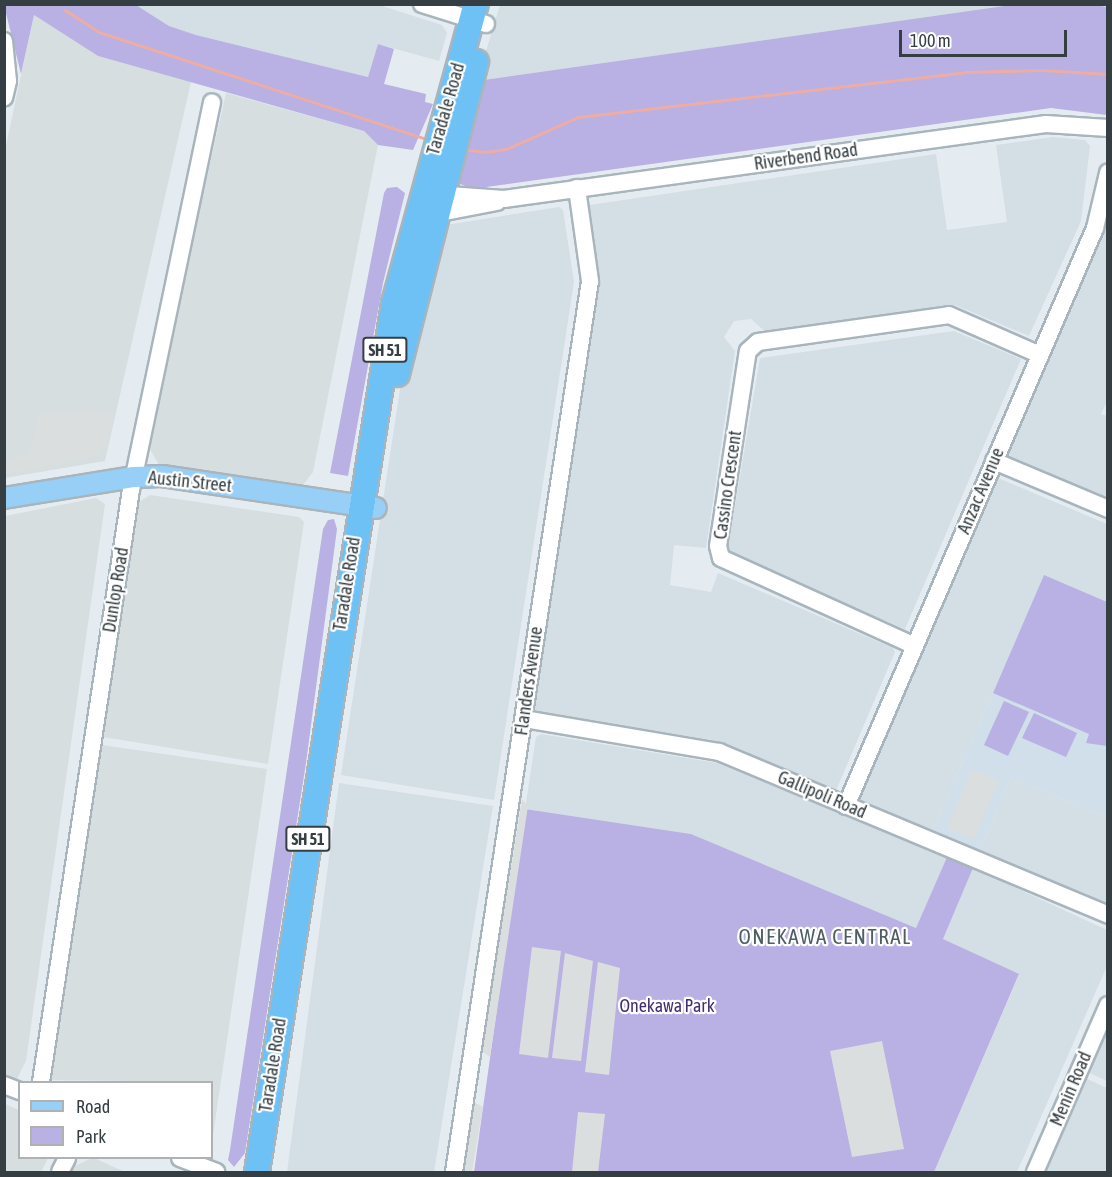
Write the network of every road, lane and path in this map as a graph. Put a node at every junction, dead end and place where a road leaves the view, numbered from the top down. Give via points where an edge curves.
1 (422, 4) edge
2 (481, 13) edge
3 (4, 41) edge
4 (4, 98) edge
5 (212, 102) dead end
6 (1107, 128) edge
7 (1107, 173) edge
8 (577, 188) junction
9 (429, 200) junction
10 (1040, 355) junction
11 (994, 461) junction
12 (134, 477) junction
13 (4, 498) edge
14 (368, 507) junction
15 (1107, 509) edge
16 (915, 646) junction
17 (524, 719) junction
18 (846, 806) junction
19 (1107, 915) edge
20 (1107, 1005) edge
21 (41, 1081) edge
22 (67, 1159) edge
23 (182, 1159) edge
24 (60, 1173) edge
25 (216, 1173) edge
26 (257, 1173) edge
27 (273, 1173) edge
28 (454, 1173) edge
29 (1035, 1173) edge

1 - 2 street
2 - 9 highway, Taradale Road / SH 51
3 - 4 street via 8,81
5 - 12 street, Dunlop Road
6 - 8 street, Riverbend Road via 1064,123 1036,125
7 - 10 street, Anzac Avenue via 1095,228
8 - 9 street, Riverbend Road via 504,199 449,195
8 - 17 street, Flanders Avenue via 590,280
9 - 14 highway, Taradale Road / SH 51 via 394,303
10 - 11 street, Anzac Avenue
10 - 16 street, Cassino Crescent via 954,316 748,341 718,546 721,558
11 - 15 street
11 - 16 street, Anzac Avenue
12 - 13 main road, Austin Street
12 - 14 main road, Austin Street via 182,477
12 - 21 street, Dunlop Road
14 - 26 highway, Taradale Road / SH 51
14 - 27 highway, Taradale Road / SH 51
16 - 18 street, Anzac Avenue
17 - 18 street, Gallipoli Road via 711,750
17 - 28 street, Flanders Avenue
18 - 19 street, Gallipoli Road
20 - 29 street, Menin Road
22 - 24 street
23 - 25 street

